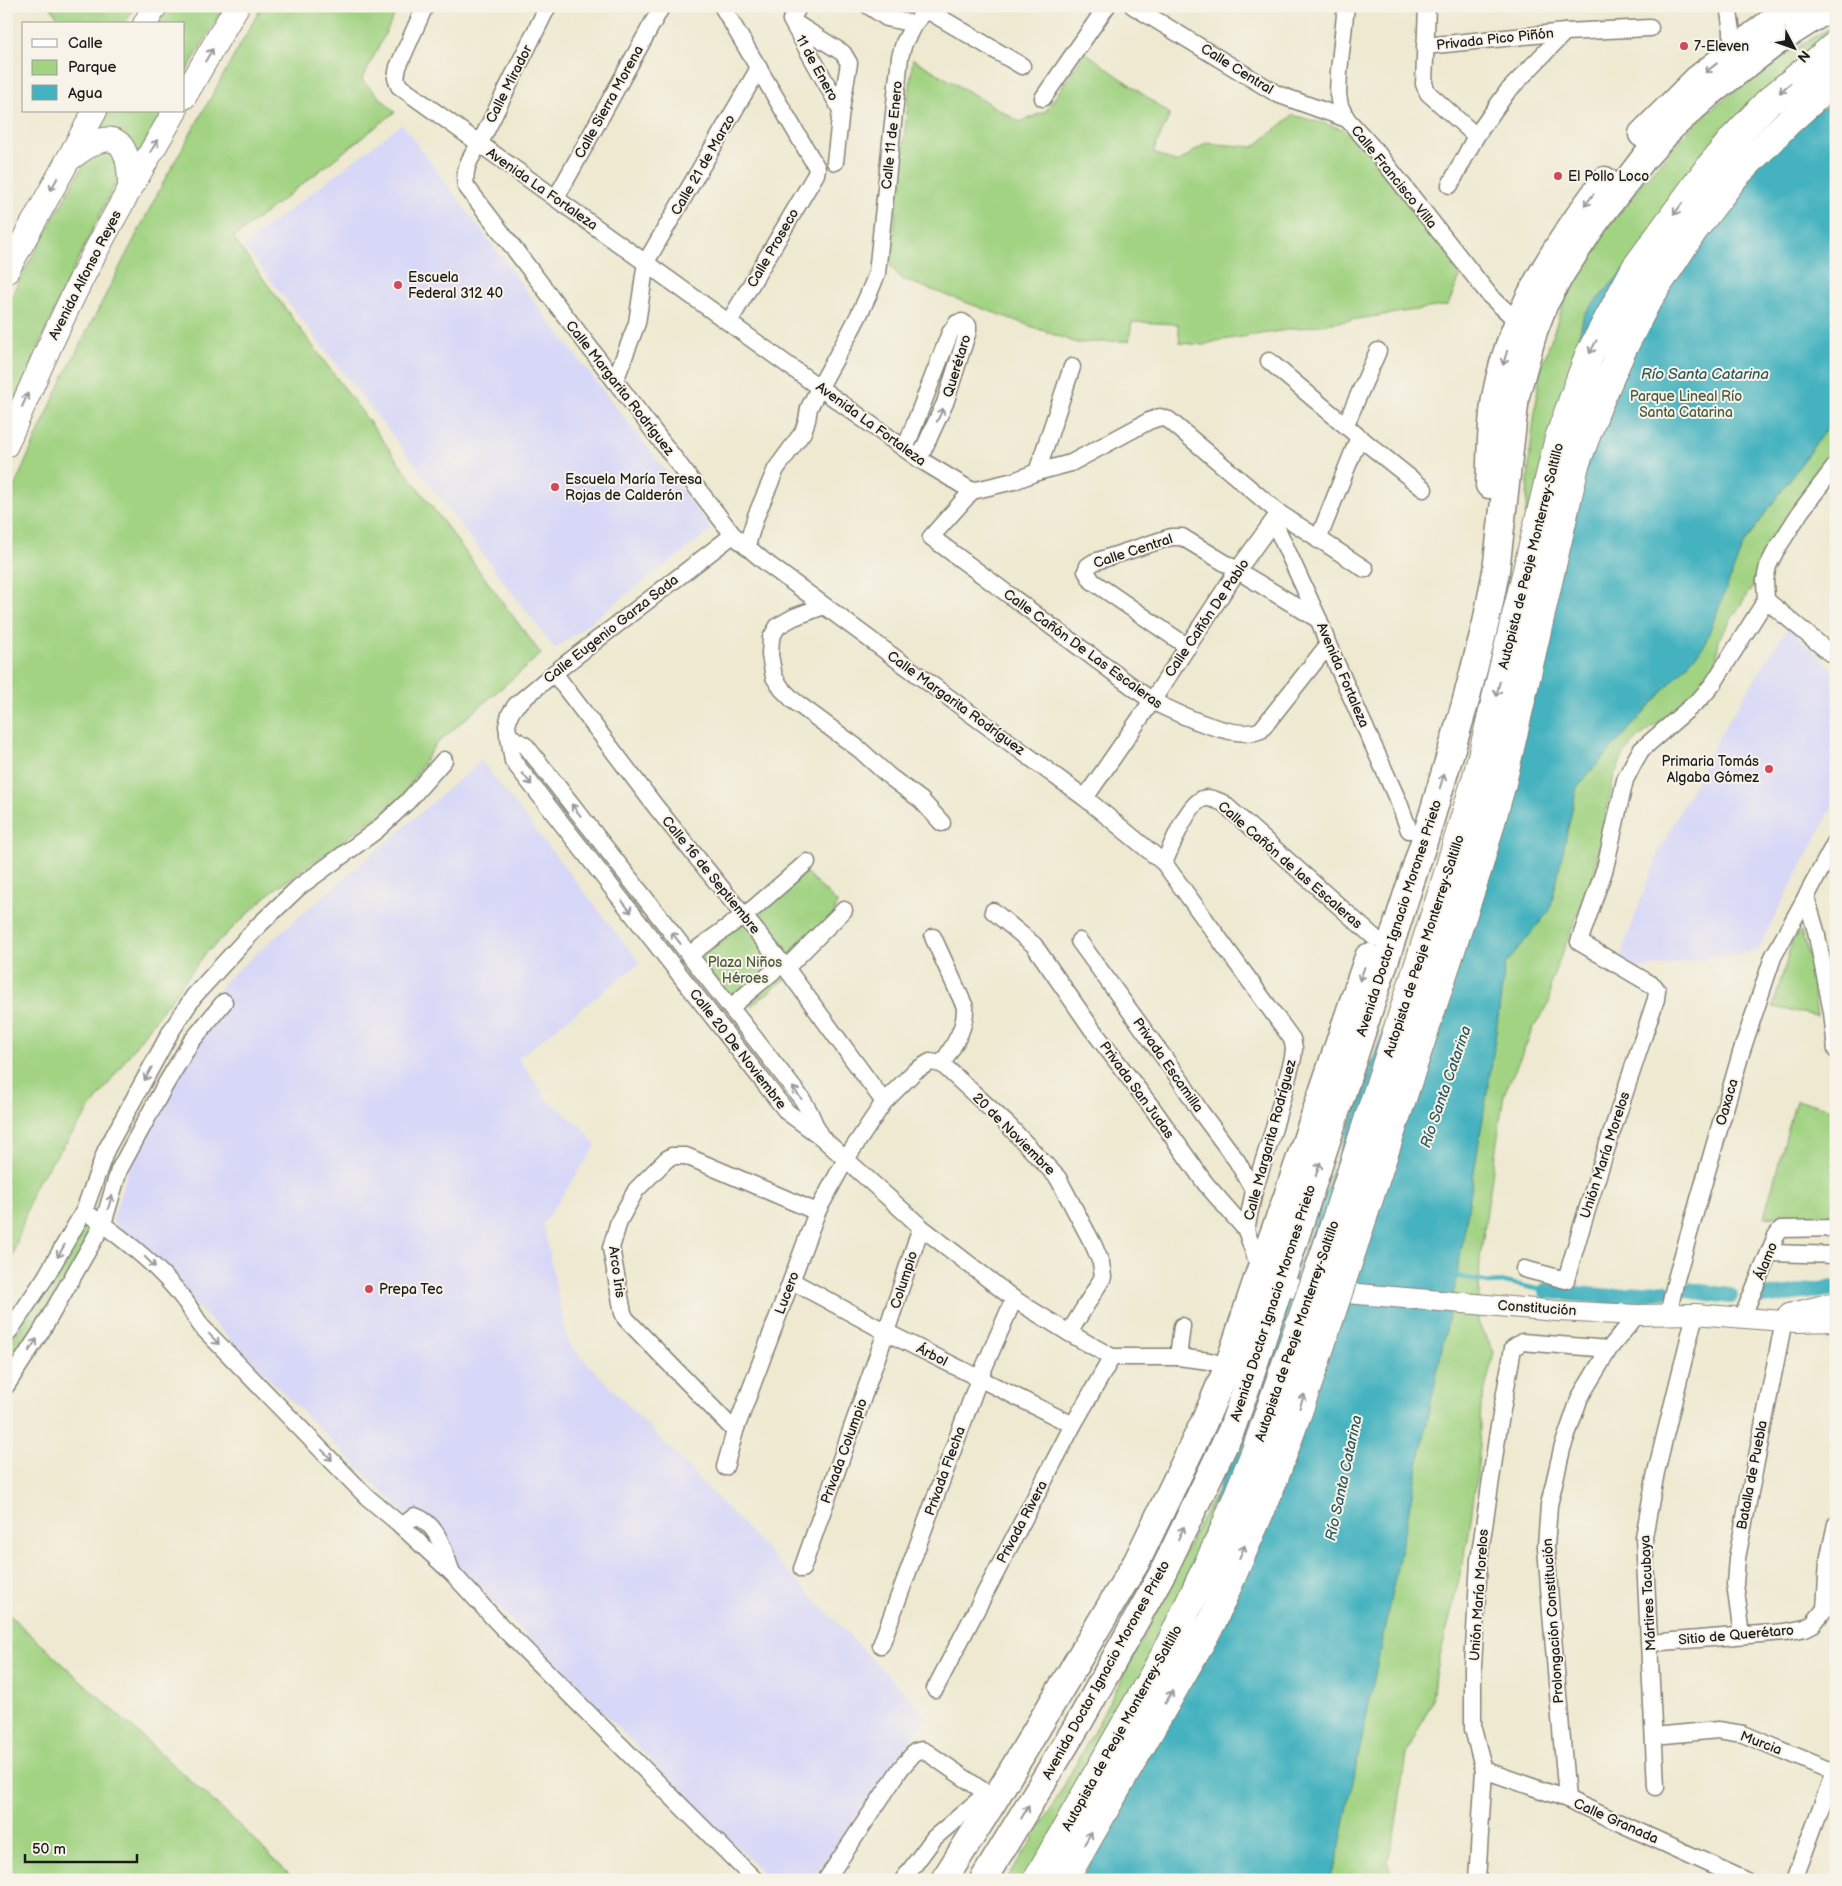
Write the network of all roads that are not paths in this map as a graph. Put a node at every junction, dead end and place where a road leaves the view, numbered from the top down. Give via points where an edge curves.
1 (155, 6) edge
2 (237, 6) edge
3 (426, 6) edge
4 (548, 6) edge
5 (662, 6) edge
6 (722, 6) edge
7 (869, 6) edge
8 (1107, 6) edge
9 (1133, 6) edge
10 (1346, 6) edge
11 (1427, 6) edge
12 (1728, 6) edge
13 (1789, 6) edge
14 (1833, 6) edge
15 (928, 8) edge
16 (795, 13) edge
17 (146, 22) edge
18 (914, 24) junction
19 (1650, 28) dead end
20 (1565, 32) junction
21 (1836, 45) edge
22 (1425, 46) junction
23 (1732, 51) junction
24 (1022, 66) dead end
25 (759, 68) junction
26 (1836, 79) edge
27 (185, 95) edge
28 (1043, 98) dead end
29 (841, 110) junction
30 (94, 112) edge
31 (174, 112) edge
32 (1347, 120) junction
33 (1476, 136) junction
34 (479, 145) junction
35 (468, 160) joint
36 (67, 161) junction
37 (835, 162) dead end
38 (1450, 185) dead end
39 (130, 187) junction
40 (556, 198) junction
41 (646, 262) junction
42 (6, 272) edge
43 (729, 322) junction
44 (1518, 322) junction
45 (1378, 351) dead end
46 (1269, 361) dead end
47 (1072, 367) dead end
48 (615, 381) junction
49 (819, 386) junction
50 (1346, 424) junction
51 (1359, 437) junction
52 (6, 445) edge
53 (905, 449) junction
54 (919, 459) junction
55 (1836, 465) edge
56 (1037, 472) junction
57 (1424, 489) dead end
58 (972, 491) junction
59 (1276, 517) junction
60 (733, 535) junction
61 (1318, 540) junction
62 (747, 545) junction
63 (1365, 569) dead end
64 (1237, 571) junction
65 (1766, 600) junction
66 (824, 606) junction
67 (1319, 620) junction
68 (1328, 646) junction
69 (1188, 647) junction
70 (1836, 655) edge
71 (554, 673) junction
72 (1152, 701) junction
73 (508, 735) junction
74 (444, 760) dead end
75 (1086, 798) junction
76 (942, 822) dead end
77 (1409, 830) junction
78 (1836, 841) edge
79 (807, 862) dead end
80 (1164, 863) junction
81 (1806, 897) junction
82 (844, 910) dead end
83 (993, 911) dead end
84 (743, 916) junction
85 (933, 937) dead end
86 (1375, 938) junction
87 (1079, 941) dead end
88 (689, 955) junction
89 (784, 966) junction
90 (224, 1002) dead end
91 (730, 1007) junction
92 (1834, 1012) edge
93 (171, 1031) junction
94 (191, 1042) junction
95 (1836, 1050) edge
96 (934, 1064) junction
97 (884, 1102) junction
98 (820, 1136) junction
99 (846, 1158) junction
100 (1254, 1191) junction
101 (84, 1211) junction
102 (818, 1212) junction
103 (103, 1224) junction
104 (921, 1227) junction
105 (1836, 1228) edge
106 (1246, 1230) junction
107 (1770, 1253) junction
108 (1836, 1255) edge
109 (1524, 1269) dead end
110 (1280, 1281) junction
111 (792, 1282) junction
112 (1014, 1299) junction
113 (1836, 1302) edge
114 (1695, 1314) junction
115 (1637, 1315) junction
116 (1668, 1315) junction
117 (1742, 1318) junction
118 (1781, 1319) junction
119 (1836, 1321) edge
120 (1182, 1326) dead end
121 (886, 1332) junction
122 (1069, 1333) junction
123 (6, 1336) edge
124 (1608, 1349) junction
125 (1112, 1357) junction
126 (1178, 1357) junction
127 (1228, 1366) junction
128 (979, 1379) junction
129 (6, 1386) edge
130 (1073, 1425) junction
131 (735, 1431) junction
132 (725, 1467) dead end
133 (1836, 1524) edge
134 (802, 1569) dead end
135 (1836, 1595) edge
136 (1825, 1609) junction
137 (1742, 1635) junction
138 (1650, 1643) junction
139 (881, 1645) dead end
140 (935, 1689) dead end
141 (1654, 1736) junction
142 (1484, 1770) junction
143 (1835, 1770) edge
144 (1656, 1787) dead end
145 (991, 1796) junction
146 (1568, 1799) junction
147 (755, 1880) edge
148 (826, 1880) edge
149 (902, 1880) edge
150 (944, 1880) edge
151 (963, 1880) edge
152 (983, 1880) edge
153 (1037, 1880) edge
154 (1064, 1880) edge
155 (1477, 1880) edge
156 (1745, 1880) edge
157 (1794, 1880) edge

1 - 17 main road
27 -> 2 main road
3 - 34 street, Avenida La Fortaleza via 398,67 396,78 399,86
4 - 34 street, Calle Mirador
5 - 40 street, Calle Sierra Morena
6 - 25 street
7 - 18 street via 887,18
8 - 28 street
9 - 32 street, Calle Central via 1277,94
10 - 32 street, Calle Francisco Villa via 1338,94
11 - 22 street, Privada Pico Piñón
12 - 23 street
13 - 23 main road, Avenida Doctor Ignacio Morones Prieto
110 -> 14 main road, Avenida Doctor Ignacio Morones Prieto via 1428,829 1465,704 1496,571 1516,396 1544,305 1594,224 1672,127 1779,40
15 - 18 street, Calle 11 de Enero
15 - 24 street
16 - 29 street, 11 de Enero
16 - 29 street via 848,59
18 - 49 street, Calle 11 de Enero via 900,57 877,273
19 - 20 street, Privada Pico Piñón
20 - 22 street, Privada Pico Piñón
20 - 33 street, Privada Pico Piñón via 1507,92
21 -> 153 highway, Autopista de Peaje Monterrey-Saltillo, bridge via 1768,102 1708,169 1635,268 1589,355 1559,438 1478,773 1443,890 1326,1250 1255,1453 1222,1535 1165,1655
22 - 33 street, Privada Pico Piñón via 1423,75 1428,93
23 -> 44 main road, Avenida Doctor Ignacio Morones Prieto via 1697,79 1626,151 1575,219 1530,295
25 - 41 street, Calle 21 de Marzo
25 - 43 street, Calle Proseco via 817,168
154 -> 26 highway, Autopista de Peaje Monterrey-Saltillo, bridge via 1212,1622 1272,1484 1478,868 1501,787 1575,465 1597,407 1647,301 1693,231 1735,176
29 - 37 street, 11 de Enero
30 - 36 main road
39 -> 31 main road, Avenida Alfonso Reyes
32 - 44 street, Calle Francisco Villa via 1490,296
33 - 38 street, Privada Pico Piñón
34 - 35 street, Calle Mirador
34 - 40 street, Avenida La Fortaleza
35 - 48 street, Calle Margarita Rodríguez via 466,186
36 - 39 main road via 95,141 116,141 126,150
36 -> 42 main road
52 -> 39 main road, Avenida Alfonso Reyes via 46,350
40 - 41 street, Avenida La Fortaleza
41 - 43 street, Avenida La Fortaleza
41 - 48 street via 638,323
43 - 49 street, Avenida La Fortaleza
44 -> 77 main road, Avenida Doctor Ignacio Morones Prieto via 1496,393 1487,517 1474,594 1461,652
45 - 50 street
46 - 50 street
47 - 56 street
48 - 60 street, Calle Margarita Rodríguez
49 - 53 street, Avenida La Fortaleza
49 - 62 street via 803,432 776,469
50 - 51 street
51 - 57 street
51 - 61 street
53 - 54 street, Avenida La Fortaleza
54 -> 53 street, Querétaro via 945,403 968,331 966,324 957,323 950,333
54 - 58 street, Avenida La Fortaleza
55 - 65 street via 1775,552 1765,580
56 - 58 street
56 - 59 street via 1071,462 1150,421 1163,418
58 - 72 street, Calle Cañón De Las Escaleras via 931,537
59 - 61 street
59 - 64 street, Calle Cañón De Pablo
59 - 67 street, Avenida Fortaleza
60 - 62 street, Calle Margarita Rodríguez
60 - 71 street, Calle Eugenio Garza Sada
61 - 63 street
62 - 66 street, Calle Margarita Rodríguez
64 - 67 street, Calle Central
64 - 69 street, Calle Cañón De Pablo
64 - 69 street, Calle Central via 1187,538 1176,536 1094,562 1086,568 1092,582
65 - 70 street
65 - 109 street, Unión María Morelos via 1713,684 1641,750 1625,780 1605,868 1579,942 1654,986 1656,999 1587,1206 1566,1280
66 - 75 street, Calle Margarita Rodríguez
66 - 76 street via 778,626 771,638 774,678 794,701 922,800
67 - 68 street, Avenida Fortaleza
68 - 72 street, Calle Cañón De Las Escaleras via 1266,726 1255,733 1239,733 1190,719
68 - 77 street, Avenida Fortaleza
69 - 72 street, Calle Cañón De Pablo
71 - 73 street, Calle Eugenio Garza Sada via 516,705 510,714
71 - 84 street, Calle 16 de Septiembre
72 - 75 street, Calle Cañón De Pablo
88 -> 73 street, Calle 20 De Noviembre via 526,746
73 -> 98 street, Calle 20 De Noviembre via 514,761 756,1073 787,1112
74 - 93 street via 377,830 299,887 259,925 194,996
75 - 80 street, Calle Margarita Rodríguez
77 - 86 main road, Avenida Doctor Ignacio Morones Prieto
78 - 81 street, Oaxaca
79 - 84 street
80 - 86 street, Calle Cañón de las Escaleras via 1190,809 1208,798 1223,804
80 - 100 street, Calle Margarita Rodríguez via 1292,1039 1293,1058
81 - 92 street
81 - 116 street, Oaxaca via 1773,957 1744,1044
82 - 89 street
83 - 106 street, Privada San Judas via 1034,945 1205,1183
84 - 88 street
84 - 89 street, Calle 16 de Septiembre
85 - 96 street, Lucero via 965,1007 966,1018 962,1029
86 -> 110 main road, Avenida Doctor Ignacio Morones Prieto via 1286,1200
87 - 100 street, Privada Escamilla via 1181,1081
88 - 91 street, Calle 20 De Noviembre
89 - 91 street
89 - 97 street, Calle 16 de Septiembre
90 - 94 street
98 -> 91 street, Calle 20 De Noviembre via 802,1099
92 - 95 street
93 - 94 street
93 -> 101 street via 106,1150
103 -> 94 street via 119,1170
96 - 97 street, Lucero
96 - 122 street, 20 de Noviembre via 1008,1125 1058,1178 1094,1246 1103,1277
97 - 99 street, Lucero
98 - 99 street
99 - 102 street, Lucero
99 - 104 street
100 - 106 street, Calle Margarita Rodríguez
101 - 103 street
101 -> 123 street
102 - 111 street, Lucero
102 - 131 street, Arco Iris via 677,1155 667,1159 636,1190 619,1221 611,1248 626,1319
129 -> 103 street
103 -> 147 street via 148,1259 185,1300 202,1327 368,1496 453,1574 498,1624
104 - 112 street
104 - 121 street, Columpio
105 - 107 street, Álamo via 1781,1229
106 - 110 street, Calle Margarita Rodríguez
107 - 108 street
107 - 117 street, Álamo
110 - 115 street, Constitución, bridge via 1557,1310
110 - 127 main road, Avenida Doctor Ignacio Morones Prieto
152 -> 110 main road, Avenida Doctor Ignacio Morones Prieto via 1080,1721 1163,1572 1231,1431
111 - 121 street, Árbol
111 - 131 street, Lucero
112 - 122 street
112 - 128 street, Privada Flecha
113 - 118 street, Constitución
114 - 116 street, Constitución
114 - 117 street, Constitución
114 - 138 street, Mártires Tacubaya via 1656,1472 1644,1537
115 - 116 street, Constitución
115 - 124 street, Prolongación Constitución
117 - 118 street, Constitución
118 - 119 street, Constitución
118 - 137 street, Batalla de Puebla via 1737,1558 1736,1584
120 - 126 street
121 - 128 street, Árbol
121 - 134 street, Privada Columpio
122 - 125 street
124 - 142 street, Unión María Morelos via 1522,1342 1514,1348 1479,1560 1473,1666 1474,1729
124 - 146 street, Prolongación Constitución via 1580,1397 1562,1449 1549,1505 1547,1556
125 - 126 street
125 - 130 street, Privada Rivera
126 - 127 street
127 - 145 main road, Avenida Doctor Ignacio Morones Prieto via 1197,1439 1137,1561
128 - 130 street, Árbol
128 - 139 street, Privada Flecha
130 - 140 street, Privada Rivera
131 - 132 street, Lucero
133 - 136 street via 1828,1561
135 - 136 street, Sitio de Querétaro
136 - 137 street, Sitio de Querétaro via 1813,1624 1805,1628
137 - 138 street, Sitio de Querétaro
138 - 141 street, Mártires Tacubaya
141 - 143 street, Murcia via 1718,1730 1743,1734
141 - 144 street, Mártires Tacubaya
142 - 146 street, Calle Granada
142 - 155 street, Unión María Morelos
143 - 157 street
145 - 148 street via 928,1753 922,1750 915,1752
145 - 149 street via 934,1838
145 - 150 main road, Avenida Doctor Ignacio Morones Prieto
145 - 151 main road via 1001,1810 1002,1818
146 - 156 street, Calle Granada

